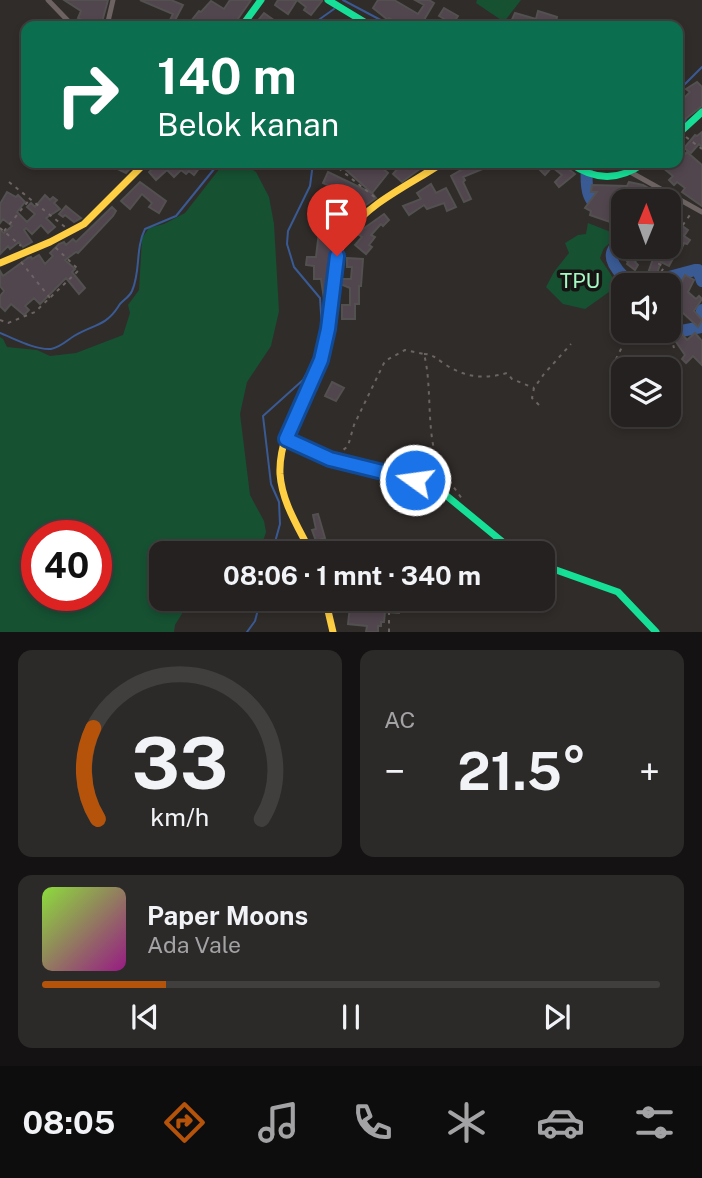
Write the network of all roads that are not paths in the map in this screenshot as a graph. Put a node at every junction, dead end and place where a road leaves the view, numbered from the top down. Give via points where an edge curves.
1 (48, 0) edge
2 (113, 0) edge
3 (261, 0) edge
4 (328, 0) edge
5 (68, 21) edge
6 (108, 21) edge
7 (246, 21) edge
8 (363, 21) edge
9 (702, 113) edge
10 (683, 130) edge
11 (140, 168) edge
12 (434, 168) edge
13 (576, 168) edge
14 (638, 168) edge
15 (632, 173) junction
16 (702, 212) edge
17 (0, 264) edge
18 (286, 439) junction
19 (305, 541) edge
20 (501, 541) edge
21 (555, 570) edge
22 (328, 611) edge
23 (333, 632) edge
24 (656, 632) edge

1 - 5 street
2 - 6 street
3 - 7 street
4 - 8 street
9 - 10 street
11 - 17 street via 71,232
12 - 18 street via 353,224 341,245 321,360
13 - 15 street via 610,177
14 - 15 street
15 - 16 street
18 - 19 street via 279,469 282,492
18 - 20 street via 330,459 430,485
21 - 24 street via 618,592
22 - 23 street

